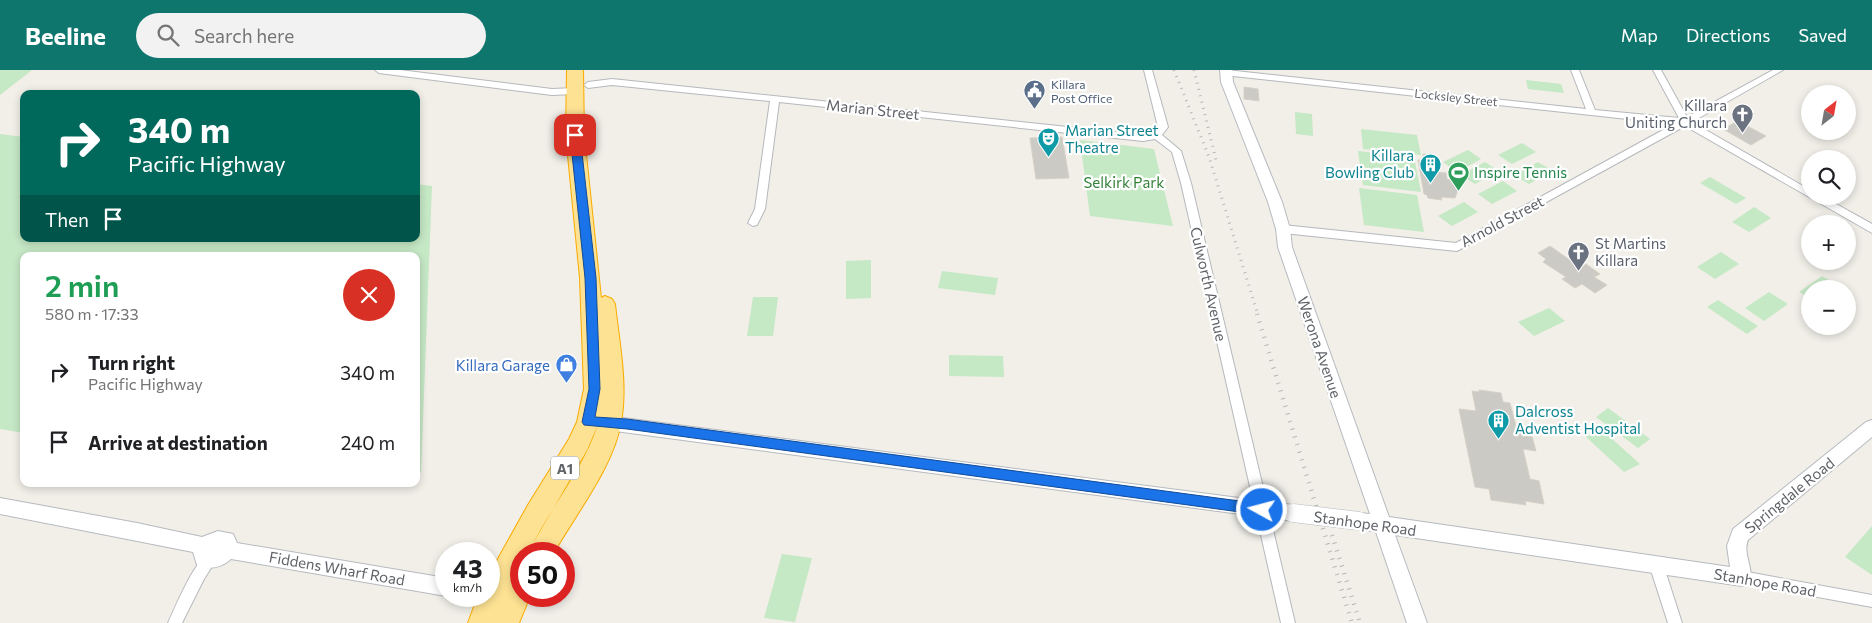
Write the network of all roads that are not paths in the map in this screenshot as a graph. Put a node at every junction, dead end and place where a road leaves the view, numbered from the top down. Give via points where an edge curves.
1 (378, 70) edge
2 (575, 70) edge
3 (1148, 70) edge
4 (1575, 70) edge
5 (1657, 70) edge
6 (1779, 70) edge
7 (1226, 71) edge
8 (584, 82) edge
9 (774, 99) junction
10 (1591, 111) junction
11 (1685, 122) junction
12 (1157, 136) junction
13 (1801, 189) edge
14 (1830, 205) edge
15 (753, 223) dead end
16 (1283, 229) junction
17 (1872, 229) edge
18 (599, 422) junction
19 (1872, 427) edge
20 (0, 506) edge
21 (1262, 510) junction
22 (1383, 525) junction
23 (547, 542) edge
24 (207, 553) junction
25 (1656, 564) junction
26 (1742, 576) junction
27 (435, 585) edge
28 (505, 593) edge
29 (1872, 601) edge
30 (175, 623) edge
31 (481, 623) edge
32 (506, 623) edge
33 (1288, 623) edge
34 (1417, 623) edge
35 (1675, 623) edge

1 - 8 street, Marian Street via 552,92
2 - 8 highway, A1
3 - 12 street via 1163,127
4 - 10 street
5 - 11 street
6 - 11 street, Arnold Street
7 - 10 street, Locksley Street
7 - 16 main road, Werona Avenue via 1227,82
8 - 9 street, Marian Street
8 - 18 highway, A1 via 575,135 590,278 594,389
9 - 12 street, Marian Street via 1143,138
9 - 15 street via 760,209
10 - 11 street, Locksley Street
11 - 13 street
11 - 16 street, Arnold Street via 1457,247
12 - 21 street, Culworth Avenue via 1179,156
14 - 17 street
16 - 22 main road, Werona Avenue via 1285,247
18 - 21 main road, Stanhope Road
18 - 23 highway, A1 via 602,446
18 - 28 highway, A1 via 580,443 537,512
19 - 26 main road, Springdale Road via 1740,535 1736,546
20 - 24 main road via 138,531
21 - 22 main road, Stanhope Road, bridge
21 - 33 street, Culworth Avenue
22 - 25 main road, Stanhope Road
22 - 34 main road, Werona Avenue
24 - 27 main road, Fiddens Wharf Road via 213,540 222,539 228,542 227,550
24 - 30 street
25 - 26 main road, Stanhope Road
25 - 35 street
26 - 29 street, Stanhope Road
28 - 31 highway, A1
28 - 32 highway, A1

